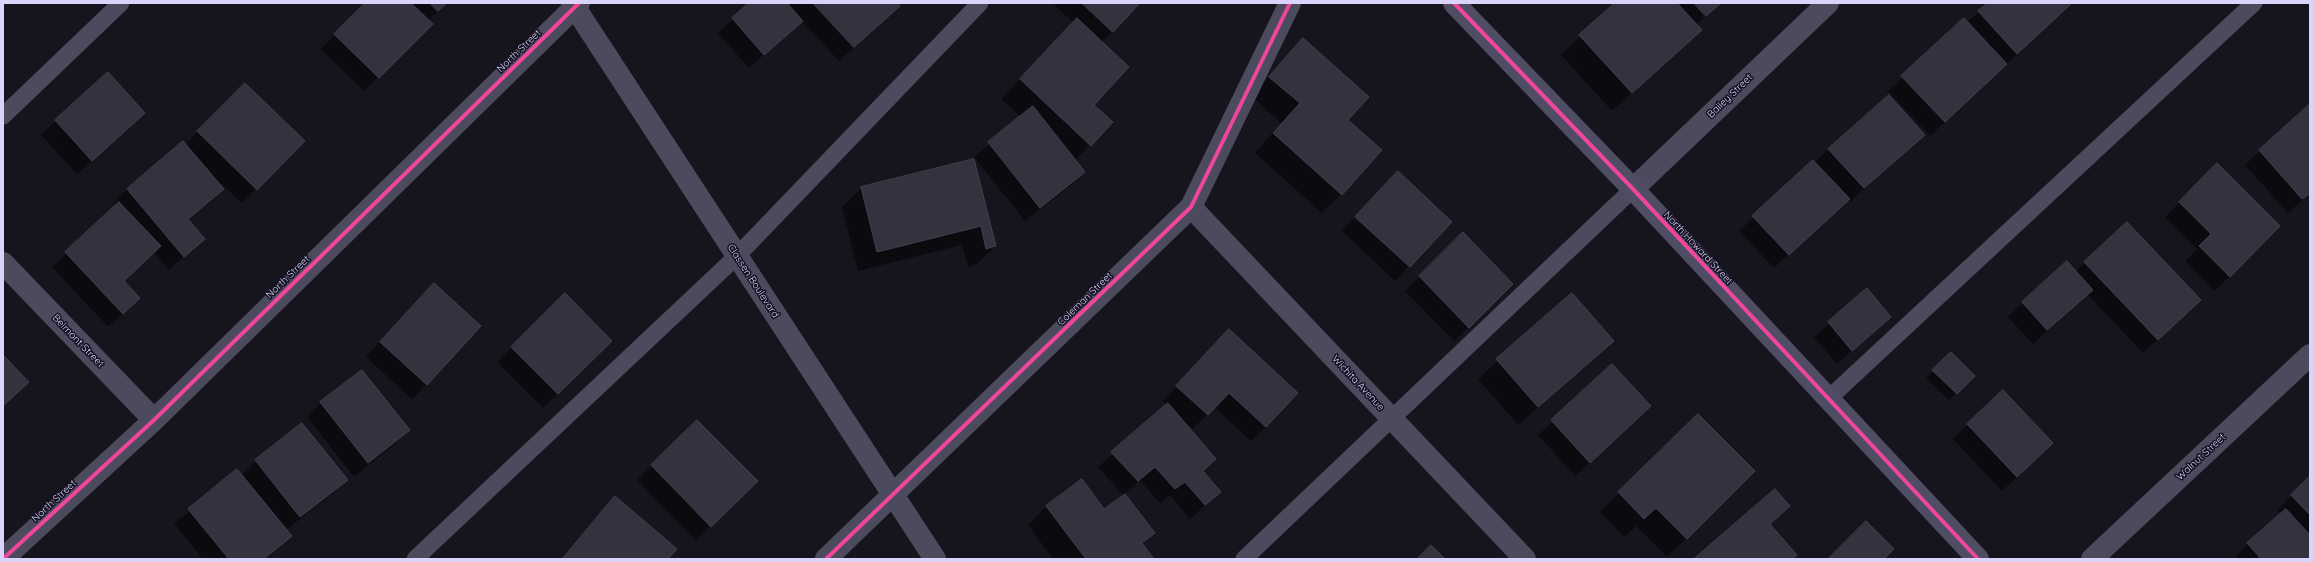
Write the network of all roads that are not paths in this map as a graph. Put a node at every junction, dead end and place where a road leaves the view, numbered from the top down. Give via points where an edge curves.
1 (121, 3) edge
2 (980, 3) edge
3 (1290, 3) edge
4 (1454, 3) edge
5 (1828, 3) edge
6 (2254, 3) edge
7 (576, 4) edge
8 (3, 116) edge
9 (1633, 189) junction
10 (1191, 207) junction
11 (736, 256) junction
12 (3, 263) edge
13 (2310, 355) edge
14 (1827, 400) junction
15 (1391, 419) junction
16 (154, 420) junction
17 (892, 496) junction
18 (3, 558) edge
19 (415, 559) edge
20 (826, 559) edge
21 (936, 559) edge
22 (1244, 559) edge
23 (1525, 559) edge
24 (1978, 559) edge
25 (2092, 559) edge

1 - 8 lane
2 - 11 lane
3 - 10 street, Coleman Street
4 - 9 street, North Howard Street
5 - 9 street, Bailey Street
6 - 14 lane
7 - 11 street, Classen Boulevard
7 - 16 street, North Street
9 - 14 street, North Howard Street
9 - 15 lane
10 - 15 street, Wichita Avenue
10 - 17 street, Coleman Street
11 - 17 street, Classen Boulevard
11 - 19 lane
12 - 16 street, Belmont Street
13 - 25 street, Walnut Street
14 - 24 street, North Howard Street
15 - 22 lane
15 - 23 street, Wichita Avenue
16 - 18 street, North Street
17 - 20 street, Coleman Street
17 - 21 street, Classen Boulevard

